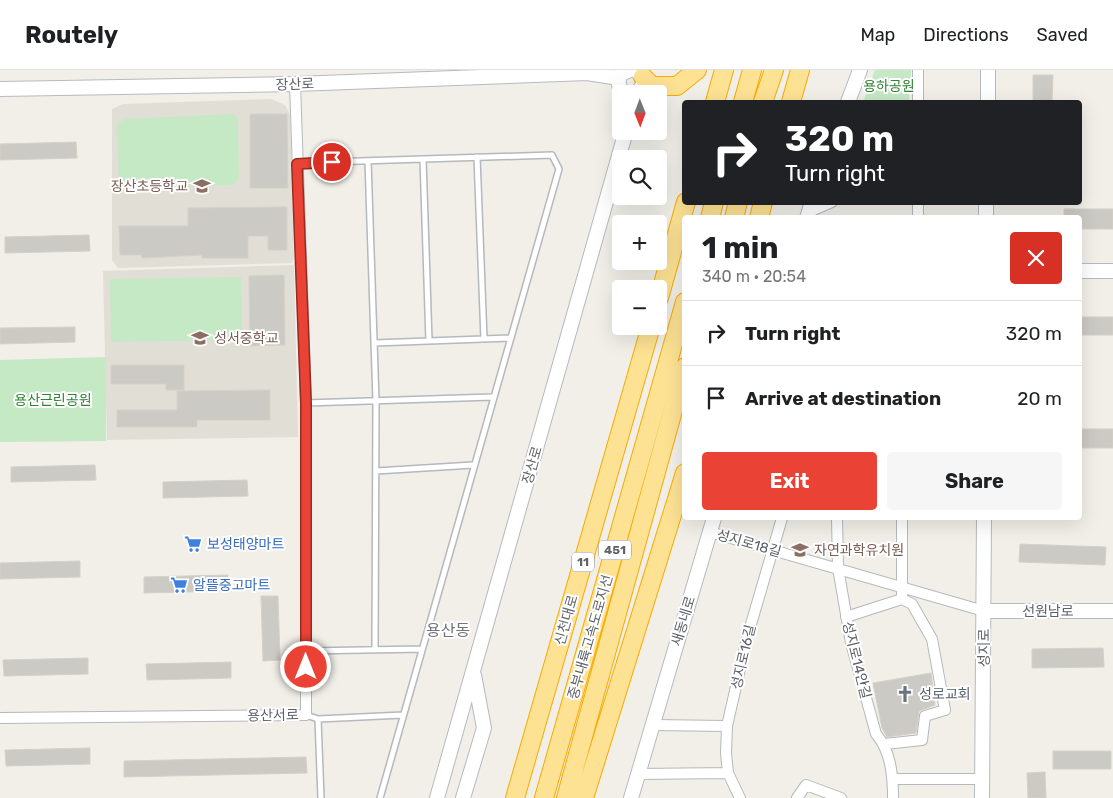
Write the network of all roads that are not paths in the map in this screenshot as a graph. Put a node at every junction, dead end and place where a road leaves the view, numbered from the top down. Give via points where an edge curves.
1 (697, 70) edge
2 (724, 70) edge
3 (752, 70) edge
4 (774, 70) edge
5 (800, 70) edge
6 (860, 70) edge
7 (918, 70) edge
8 (988, 70) edge
9 (484, 73) edge
10 (633, 73) edge
11 (295, 84) junction
12 (620, 85) edge
13 (643, 85) edge
14 (0, 89) edge
15 (716, 100) edge
16 (744, 100) edge
17 (764, 100) edge
18 (792, 100) edge
19 (849, 100) edge
20 (918, 100) edge
21 (988, 100) edge
22 (623, 140) edge
23 (477, 158) junction
24 (424, 159) junction
25 (368, 161) junction
26 (297, 164) junction
27 (824, 205) edge
28 (809, 211) edge
29 (682, 216) edge
30 (1082, 271) edge
31 (1113, 271) edge
32 (664, 280) edge
33 (682, 313) edge
34 (648, 335) edge
35 (510, 338) junction
36 (484, 339) junction
37 (429, 341) junction
38 (374, 343) junction
39 (682, 378) edge
40 (492, 397) junction
41 (376, 401) junction
42 (306, 403) junction
43 (474, 466) junction
44 (376, 471) junction
45 (682, 483) edge
46 (713, 520) edge
47 (781, 520) edge
48 (837, 520) edge
49 (902, 520) edge
50 (984, 520) edge
51 (710, 532) junction
52 (772, 550) junction
53 (838, 568) junction
54 (903, 587) junction
55 (902, 599) junction
56 (984, 611) junction
57 (1113, 611) edge
58 (846, 616) junction
59 (422, 649) junction
60 (375, 650) junction
61 (306, 651) junction
62 (473, 670) junction
63 (306, 715) junction
64 (404, 715) junction
65 (0, 718) edge
66 (318, 719) junction
67 (653, 725) junction
68 (727, 726) junction
69 (884, 744) junction
70 (728, 773) junction
71 (638, 774) junction
72 (893, 779) junction
73 (982, 780) junction
74 (321, 798) edge
75 (380, 798) edge
76 (437, 798) edge
77 (463, 798) edge
78 (515, 798) edge
79 (544, 798) edge
80 (566, 798) edge
81 (584, 798) edge
82 (631, 798) edge
83 (740, 798) edge
84 (797, 798) edge
85 (841, 798) edge
86 (893, 798) edge
87 (982, 798) edge

1 - 10 highway via 677,86 652,86
2 - 15 highway
3 - 16 highway
4 - 17 highway
5 - 18 highway
6 - 19 street
7 - 20 street
8 - 21 street
9 - 10 street, 장산로
9 - 11 street, 장산로
10 - 12 street
10 - 13 street
11 - 14 street, 장산로
11 - 26 street, 용산서로
22 - 62 street, 장산로
23 - 24 lane
23 - 35 lane via 552,155 559,169
23 - 36 lane
24 - 25 lane
24 - 37 lane
25 - 26 lane
25 - 38 lane
26 - 42 street, 용산서로
27 - 28 street
29 - 32 highway
30 - 31 street
33 - 79 highway, 중부내륙고속도로지선 / 451
34 - 78 highway, 신천대로 / 11
35 - 36 lane
35 - 40 lane
36 - 37 lane
37 - 38 lane
38 - 41 lane
39 - 80 highway, 중부내륙고속도로지선 / 451
40 - 41 lane
40 - 43 lane
41 - 42 lane
41 - 44 lane
42 - 61 street, 용산서로
43 - 44 lane
43 - 59 lane
44 - 60 lane
45 - 81 highway
46 - 51 street, 새동네로
47 - 52 street, 성지로16길
48 - 53 street, 성지로14안길
49 - 54 street
50 - 56 street, 성지로
51 - 52 street, 성지로18길
51 - 67 street, 새동네로
52 - 53 street, 성지로18길
52 - 68 street, 성지로16길
53 - 54 street, 성지로18길
53 - 58 street, 성지로14안길
54 - 55 street
54 - 56 street, 성지로18길
55 - 58 street
55 - 69 street via 912,604 932,639 946,710 925,716 922,740
56 - 57 street, 선원남로
56 - 73 street, 성지로
58 - 69 street, 성지로14안길 via 876,734
59 - 60 lane
59 - 64 lane
60 - 61 lane
61 - 63 street, 용산서로
62 - 76 street, 장산로
62 - 77 street via 484,728
63 - 65 street, 용산서로
63 - 66 lane
64 - 66 lane
64 - 75 lane
66 - 74 lane
67 - 68 street
67 - 71 street, 새동네로
68 - 70 street, 성지로16길
69 - 72 street, 성지로14안길
70 - 71 street
70 - 83 street, 성지로16길
71 - 82 street, 새동네로
72 - 73 street
72 - 86 street, 성지로14안길
73 - 87 street, 성지로
84 - 85 street via 806,785

